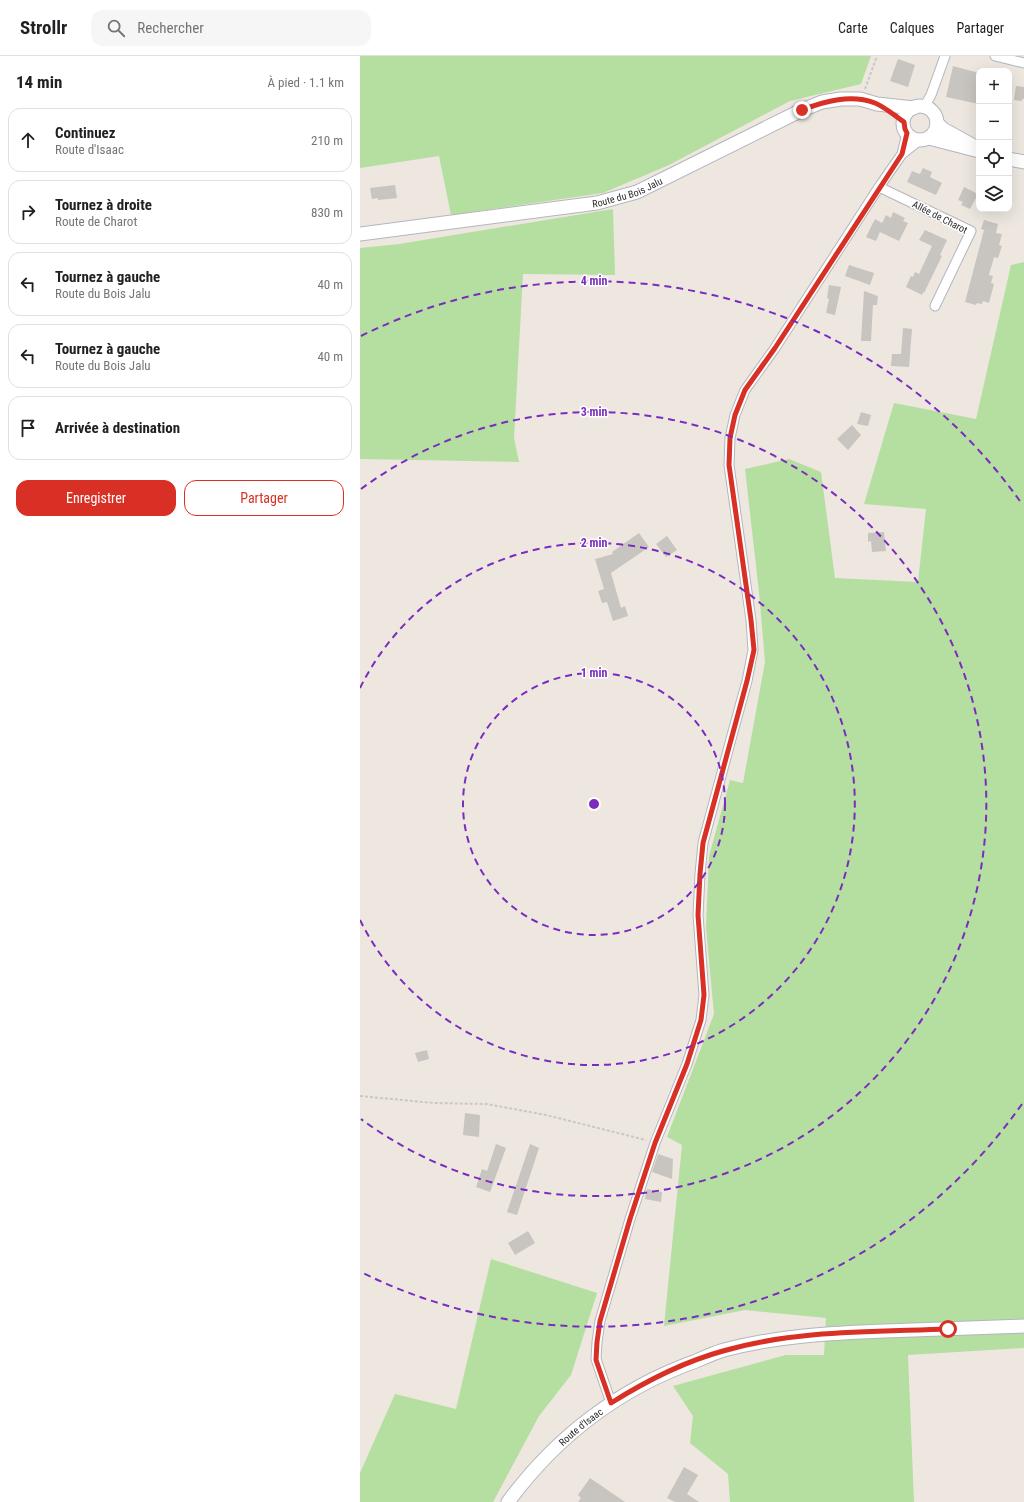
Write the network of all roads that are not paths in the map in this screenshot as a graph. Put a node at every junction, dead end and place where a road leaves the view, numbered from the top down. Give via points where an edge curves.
1 (945, 56) edge
2 (995, 56) edge
3 (1024, 63) edge
4 (877, 104) junction
5 (919, 108) junction
6 (937, 123) junction
7 (906, 128) junction
8 (925, 139) junction
9 (976, 148) edge
10 (976, 149) edge
11 (902, 154) junction
12 (1012, 160) edge
13 (1024, 162) edge
14 (879, 187) junction
15 (360, 234) edge
16 (935, 306) dead end
17 (1024, 1326) edge
18 (611, 1403) junction
19 (508, 1502) edge

1 - 5 street via 931,95
2 - 3 street
4 - 5 street, Route du Bois Jalu
4 - 7 street, Route du Bois Jalu
4 - 15 street, Route du Bois Jalu via 841,99 822,102 638,192 597,203
5 - 6 street via 933,112
5 - 7 street via 906,115
6 - 8 street via 935,131
6 - 9 street
7 - 8 street via 911,137
7 - 11 street
8 - 10 street
8 - 11 street
11 - 14 street
12 - 13 street
14 - 16 street, Allée de Charot via 971,231
14 - 18 street via 745,390 735,415 730,438 729,465 754,650 703,843 698,915 704,995 701,1020 687,1064 655,1143 600,1321 596,1360
17 - 18 street, Route d'Isaac via 820,1334 751,1344 673,1369
18 - 19 street, Route d'Isaac via 563,1440

